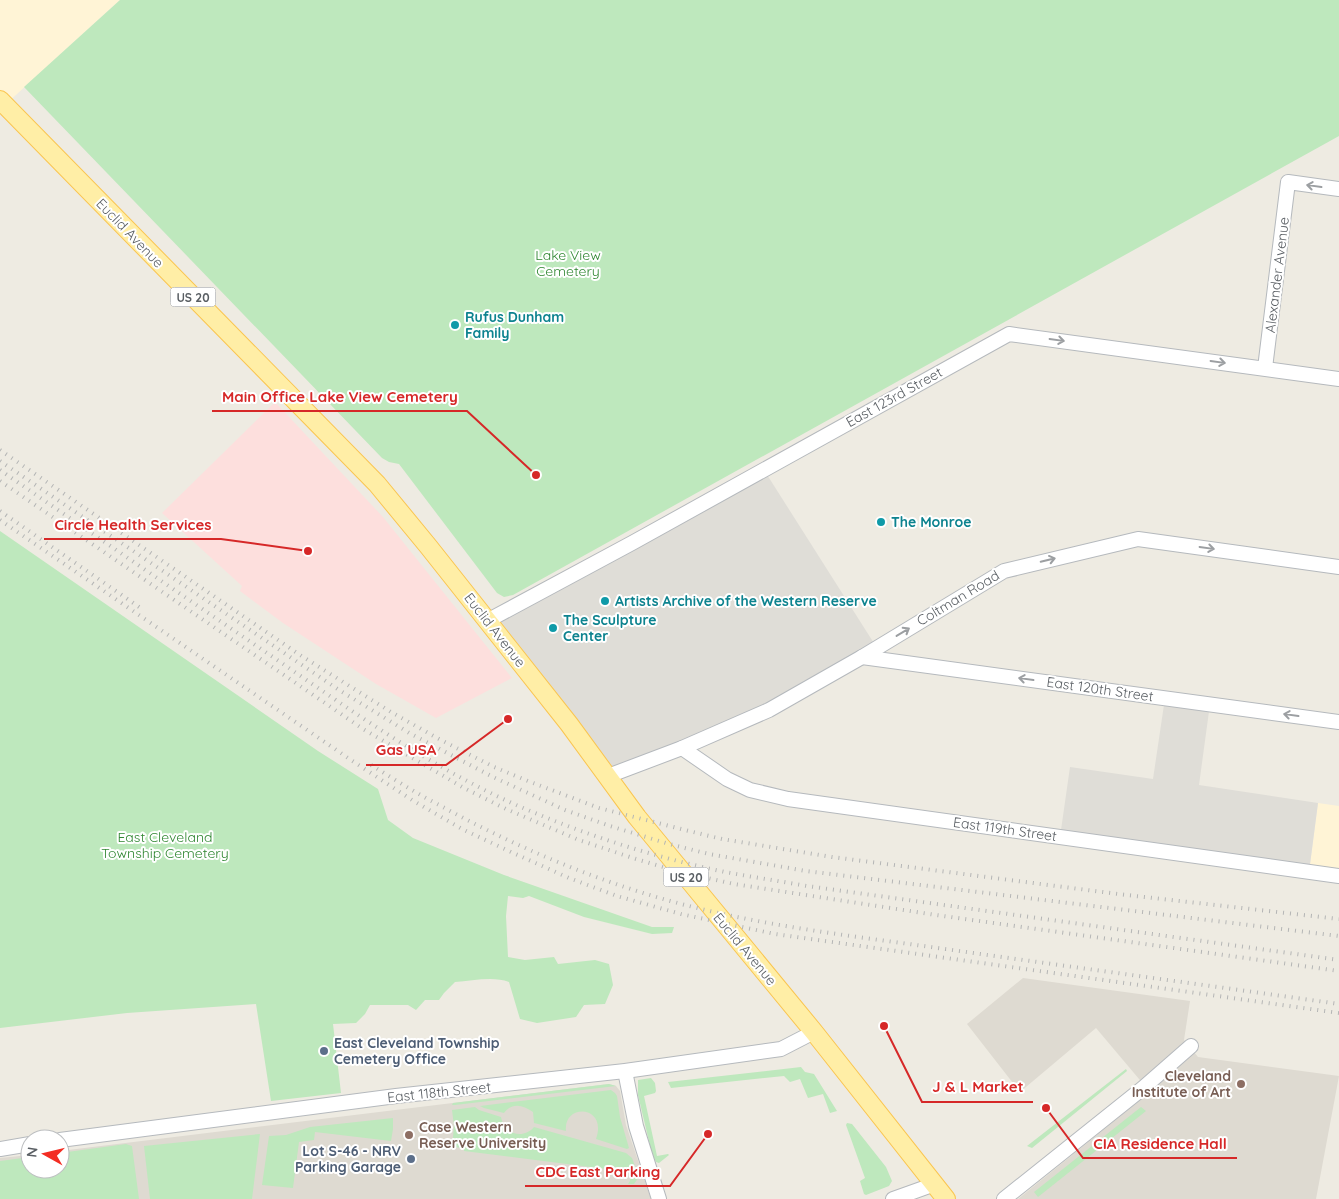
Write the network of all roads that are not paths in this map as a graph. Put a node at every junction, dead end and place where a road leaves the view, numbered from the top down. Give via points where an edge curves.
1 (0, 100) edge
2 (1339, 189) edge
3 (1265, 368) junction
4 (1339, 379) edge
5 (1339, 567) edge
6 (488, 621) junction
7 (862, 657) junction
8 (1339, 722) edge
9 (682, 748) junction
10 (608, 776) junction
11 (1339, 876) edge
12 (814, 1032) junction
13 (1191, 1046) dead end
14 (625, 1071) junction
15 (70, 1139) edge
16 (20, 1146) edge
17 (0, 1149) edge
18 (935, 1184) junction
19 (659, 1199) edge
20 (893, 1199) edge
21 (946, 1199) edge
22 (1004, 1199) edge

1 - 6 main road, Euclid Avenue / US 20 via 377,484
2 -> 3 street, Alexander Avenue via 1288,182
3 - 4 street, East 123rd Street
6 -> 3 street, East 123rd Street via 1009,334
7 -> 5 street, Coltman Road via 1004,571 1138,539
6 - 10 main road, Euclid Avenue / US 20
8 -> 7 street, East 120th Street
7 - 9 street, Coltman Road via 769,710
9 - 10 street, Coltman Road
9 - 11 street, East 119th Street via 727,779 750,790 788,799
10 - 12 main road, Euclid Avenue / US 20 via 636,817
12 - 14 street, East 118th Street via 781,1049
12 - 18 main road, Euclid Avenue / US 20
13 - 22 street
14 - 15 street, East 118th Street via 396,1096
14 - 19 street via 640,1142
16 - 17 street
18 - 20 street
18 - 21 main road, Euclid Avenue / US 20

